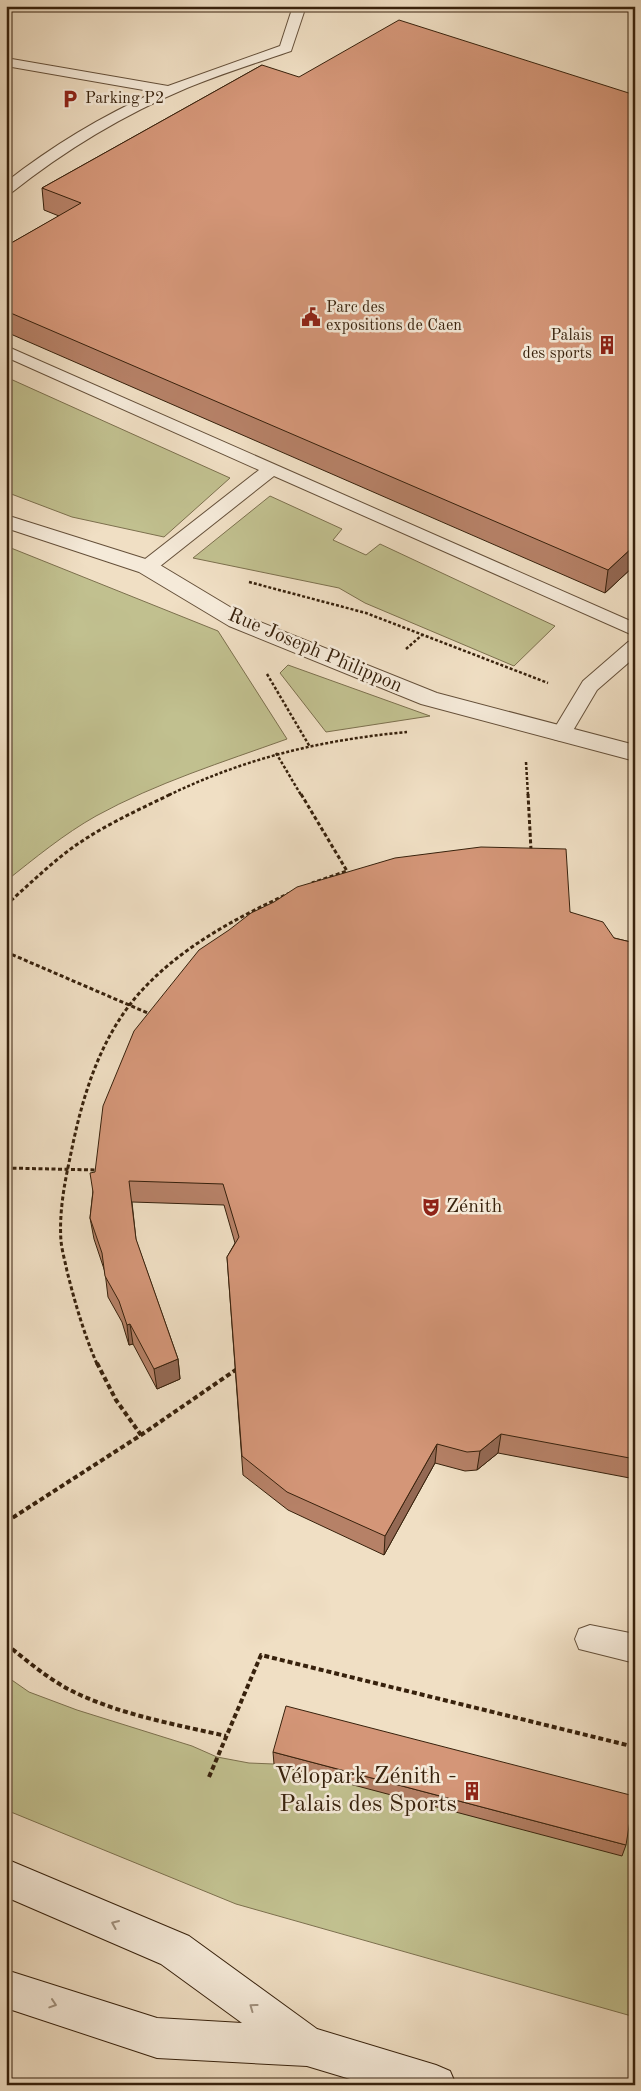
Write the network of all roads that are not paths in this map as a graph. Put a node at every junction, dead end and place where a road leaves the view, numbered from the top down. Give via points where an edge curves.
1 (300, 6) edge
2 (6, 62) edge
3 (168, 90) junction
4 (6, 190) edge
5 (6, 352) edge
6 (272, 469) junction
7 (6, 521) edge
8 (147, 568) junction
9 (635, 630) edge
10 (635, 646) edge
11 (562, 734) junction
12 (635, 753) edge
13 (590, 1639) dead end
14 (635, 1649) edge
15 (6, 1878) edge
16 (6, 1989) edge
17 (307, 2046) junction
18 (436, 2085) edge

1 - 3 lane via 286,48
2 - 3 lane
3 - 4 lane via 33,167
5 - 6 lane
6 - 8 lane
6 - 9 lane
7 - 8 street, Rue Joseph Philippon
8 - 11 street, Rue Joseph Philippon via 237,621 429,699
10 - 11 lane via 590,686
11 - 12 street, Rue Joseph Philippon
13 - 14 lane
17 -> 15 street via 175,1950
16 -> 17 street via 157,2038
17 - 18 street

